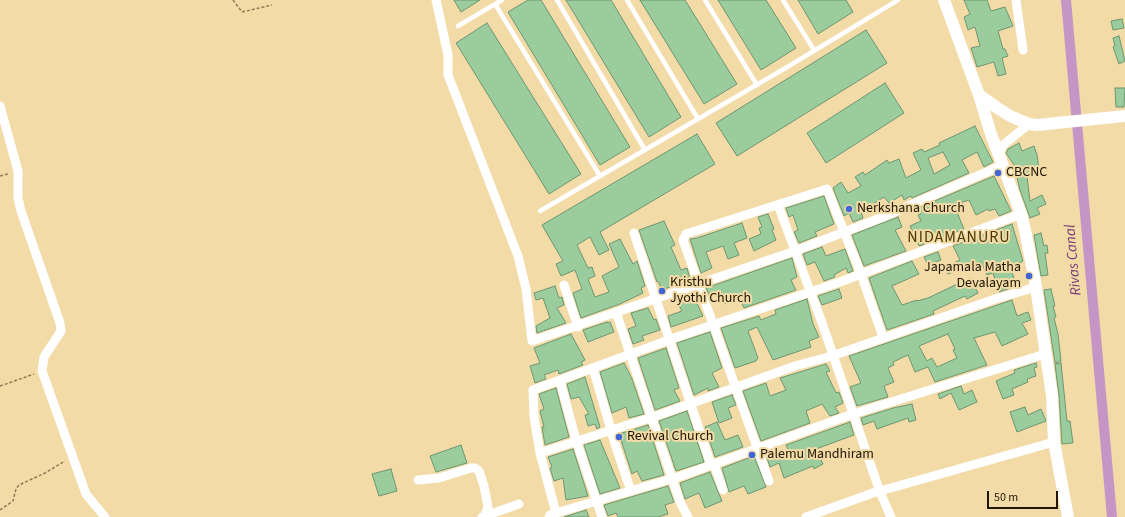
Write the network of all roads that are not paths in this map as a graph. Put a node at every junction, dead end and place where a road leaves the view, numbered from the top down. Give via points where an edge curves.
1 (436, 0) edge
2 (502, 0) edge
3 (557, 0) edge
4 (627, 0) edge
5 (705, 0) edge
6 (783, 0) edge
7 (898, 0) edge
8 (944, 0) edge
9 (1016, 0) edge
10 (495, 4) junction
11 (458, 26) dead end
12 (814, 50) junction
13 (1023, 50) dead end
14 (757, 85) junction
15 (979, 95) junction
16 (0, 106) edge
17 (1125, 116) edge
18 (698, 119) junction
19 (1033, 124) junction
20 (645, 150) junction
21 (1001, 160) junction
22 (600, 176) junction
23 (778, 205) junction
24 (540, 211) dead end
25 (1021, 214) junction
26 (844, 231) junction
27 (634, 233) dead end
28 (795, 250) junction
29 (861, 274) junction
30 (699, 284) junction
31 (564, 285) dead end
32 (1036, 287) junction
33 (810, 291) junction
34 (657, 298) junction
35 (616, 312) junction
36 (715, 325) junction
37 (578, 326) junction
38 (883, 337) junction
39 (671, 340) junction
40 (1046, 354) junction
41 (630, 355) junction
42 (832, 356) junction
43 (593, 368) junction
44 (560, 381) junction
45 (736, 387) junction
46 (692, 403) junction
47 (853, 414) junction
48 (652, 417) junction
49 (611, 430) junction
50 (576, 440) junction
51 (1054, 442) junction
52 (756, 449) junction
53 (540, 453) junction
54 (713, 464) junction
55 (673, 478) junction
56 (418, 480) dead end
57 (769, 481) dead end
58 (631, 490) junction
59 (723, 490) dead end
60 (880, 492) junction
61 (596, 501) junction
62 (518, 504) dead end
63 (552, 515) edge
64 (483, 516) edge
65 (105, 517) edge
66 (602, 517) edge
67 (688, 517) edge
68 (806, 517) edge
69 (891, 517) edge
70 (1068, 517) edge

1 - 37 street via 448,55 448,75 518,256 526,289 532,341
2 - 10 lane
3 - 20 lane
4 - 18 lane
5 - 14 lane
6 - 12 lane
7 - 12 lane
8 - 15 street
9 - 13 street
10 - 11 lane
10 - 22 lane
12 - 14 lane
14 - 18 lane
15 - 19 street via 1010,116
15 - 21 street
16 - 65 street via 18,171 18,198 21,211 60,323 61,331 44,357 42,372 86,494
17 - 19 street
18 - 20 lane
19 - 21 street via 1003,145
20 - 22 lane
21 - 25 street
21 - 26 street via 883,216
22 - 24 lane
23 - 26 street via 827,189
23 - 28 street
23 - 30 street via 686,234 683,240
25 - 29 street
25 - 32 street
26 - 28 street
26 - 29 street
27 - 34 street
28 - 30 street
28 - 33 street
29 - 33 street
29 - 38 street
30 - 34 street
30 - 36 street
31 - 37 street
32 - 38 street
32 - 40 street
33 - 36 street
33 - 42 street
34 - 35 street
34 - 39 street
35 - 37 street
35 - 41 street
36 - 39 street
36 - 45 street
38 - 42 street
39 - 41 street
39 - 46 street
40 - 47 street
40 - 51 street via 1052,396
41 - 43 street
41 - 48 street
42 - 45 street
42 - 47 street
43 - 44 street
43 - 49 street
44 - 50 street
44 - 53 street via 533,390
45 - 46 street
45 - 52 street
46 - 48 street
46 - 54 street
47 - 52 street
47 - 60 street
48 - 49 street
48 - 55 street
49 - 50 street
49 - 58 street
50 - 53 street
50 - 61 street
51 - 60 street
51 - 70 street
52 - 54 street
52 - 57 street
53 - 63 street
54 - 55 street
54 - 59 street
55 - 58 street
55 - 67 street via 680,502
56 - 64 street via 439,478 476,468 484,486 488,507
58 - 61 street
60 - 68 street
60 - 69 street
61 - 63 street
61 - 66 street
62 - 64 street

